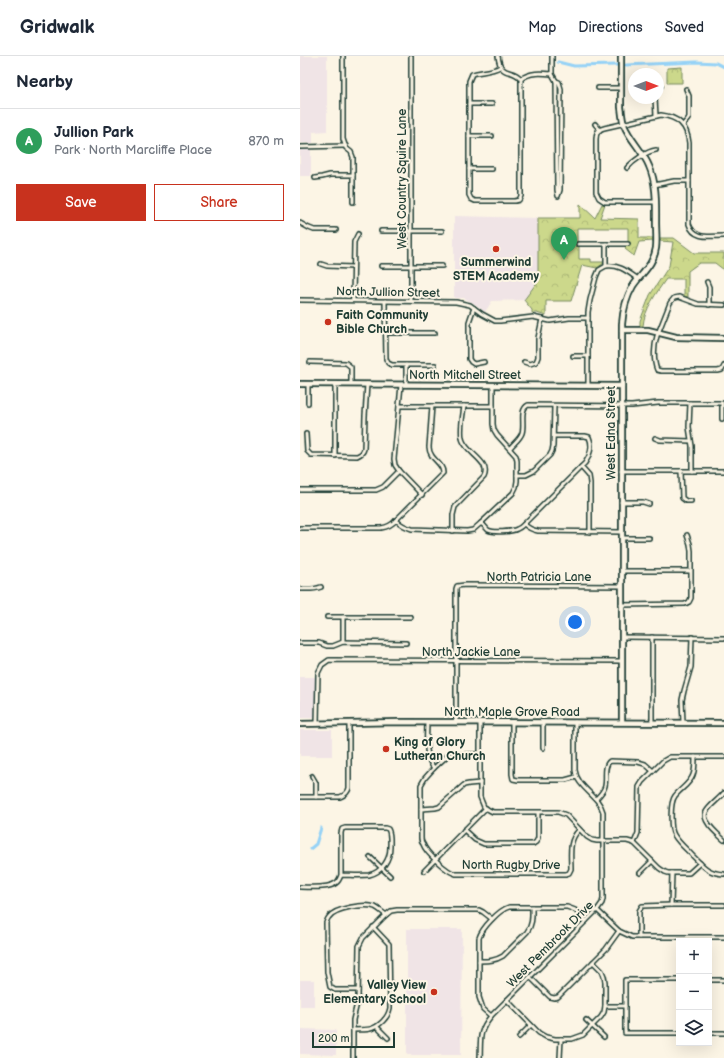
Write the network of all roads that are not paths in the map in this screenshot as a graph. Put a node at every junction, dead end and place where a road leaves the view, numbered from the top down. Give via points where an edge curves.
1 (343, 56) edge
2 (411, 56) edge
3 (498, 56) edge
4 (552, 56) edge
5 (621, 56) edge
6 (500, 66) junction
7 (552, 74) junction
8 (521, 78) junction
9 (556, 81) junction
10 (598, 88) dead end
11 (621, 88) junction
12 (686, 89) dead end
13 (469, 104) junction
14 (492, 104) dead end
15 (655, 104) edge
16 (656, 116) junction
17 (624, 123) junction
18 (595, 124) dead end
19 (683, 125) junction
20 (600, 130) junction
21 (469, 136) junction
22 (492, 136) dead end
23 (346, 146) junction
24 (300, 147) edge
25 (656, 150) dead end
26 (643, 155) junction
27 (627, 168) dead end
28 (469, 169) junction
29 (492, 169) dead end
30 (330, 170) dead end
31 (330, 175) junction
32 (353, 175) junction
33 (315, 178) dead end
34 (688, 181) junction
35 (654, 185) junction
36 (353, 202) dead end
37 (656, 202) junction
38 (300, 223) edge
39 (336, 230) dead end
40 (381, 231) dead end
41 (411, 231) junction
42 (442, 232) dead end
43 (358, 234) dead end
44 (724, 236) edge
45 (578, 244) dead end
46 (606, 244) junction
47 (628, 244) dead end
48 (322, 264) dead end
49 (381, 266) dead end
50 (411, 266) junction
51 (442, 266) dead end
52 (606, 266) junction
53 (353, 267) junction
54 (638, 279) junction
55 (707, 282) dead end
56 (300, 300) edge
57 (353, 300) junction
58 (386, 301) junction
59 (411, 301) junction
60 (709, 305) junction
61 (724, 305) edge
62 (474, 308) junction
63 (542, 318) junction
64 (588, 318) junction
65 (622, 330) junction
66 (658, 332) junction
67 (386, 333) junction
68 (435, 333) dead end
69 (724, 338) edge
70 (572, 356) dead end
71 (588, 356) junction
72 (310, 362) dead end
73 (484, 362) dead end
74 (524, 362) dead end
75 (406, 365) junction
76 (435, 365) dead end
77 (724, 366) edge
78 (300, 384) edge
79 (308, 384) junction
80 (335, 384) junction
81 (352, 384) junction
82 (367, 384) junction
83 (406, 384) junction
84 (401, 385) junction
85 (493, 385) junction
86 (588, 386) junction
87 (622, 386) junction
88 (308, 403) dead end
89 (690, 403) junction
90 (399, 406) junction
91 (432, 406) junction
92 (464, 406) junction
93 (493, 406) junction
94 (554, 406) junction
95 (622, 406) junction
96 (722, 419) dead end
97 (306, 434) dead end
98 (554, 436) junction
99 (655, 438) dead end
100 (691, 441) junction
101 (510, 448) junction
102 (335, 456) junction
103 (581, 467) junction
104 (399, 471) junction
105 (621, 471) junction
106 (681, 471) junction
107 (692, 471) junction
108 (724, 471) edge
109 (517, 475) junction
110 (300, 490) edge
111 (422, 494) junction
112 (691, 501) dead end
113 (622, 502) junction
114 (649, 504) dead end
115 (396, 520) junction
116 (481, 523) junction
117 (524, 524) junction
118 (300, 528) edge
119 (452, 531) junction
120 (590, 532) junction
121 (622, 532) junction
122 (687, 536) dead end
123 (622, 538) junction
124 (648, 538) dead end
125 (622, 571) junction
126 (690, 571) junction
127 (321, 586) dead end
128 (622, 586) junction
129 (300, 589) edge
130 (622, 604) junction
131 (327, 617) dead end
132 (343, 617) junction
133 (411, 618) dead end
134 (622, 637) junction
135 (652, 637) junction
136 (692, 637) junction
137 (724, 638) edge
138 (343, 642) junction
139 (300, 643) edge
140 (406, 643) dead end
141 (456, 661) junction
142 (622, 661) junction
143 (427, 722) junction
144 (456, 722) junction
145 (480, 722) junction
146 (512, 722) junction
147 (543, 722) junction
148 (575, 722) junction
149 (622, 722) junction
150 (652, 722) junction
151 (683, 722) junction
152 (349, 723) junction
153 (724, 723) edge
154 (300, 724) edge
155 (317, 724) junction
156 (543, 748) dead end
157 (480, 754) junction
158 (695, 757) junction
159 (724, 757) edge
160 (434, 768) junction
161 (653, 771) junction
162 (312, 776) dead end
163 (576, 777) junction
164 (480, 783) junction
165 (724, 794) edge
166 (300, 797) edge
167 (316, 797) junction
168 (596, 799) junction
169 (421, 808) junction
170 (486, 808) junction
171 (538, 813) junction
172 (464, 830) junction
173 (579, 830) junction
174 (724, 840) edge
175 (604, 842) junction
176 (634, 843) junction
177 (370, 857) dead end
178 (435, 859) junction
179 (652, 861) junction
180 (700, 863) junction
181 (382, 868) junction
182 (424, 871) dead end
183 (640, 873) dead end
184 (672, 873) junction
185 (724, 874) edge
186 (341, 875) junction
187 (390, 876) dead end
188 (300, 887) edge
189 (671, 905) junction
190 (724, 905) edge
191 (532, 907) junction
192 (598, 910) junction
193 (386, 915) junction
194 (492, 919) junction
195 (586, 921) junction
196 (373, 928) junction
197 (619, 931) junction
198 (639, 937) junction
199 (724, 937) edge
200 (479, 961) junction
201 (593, 962) junction
202 (530, 977) junction
203 (676, 980) edge
204 (712, 980) edge
205 (724, 980) edge
206 (358, 990) junction
207 (507, 1000) junction
208 (605, 1006) junction
209 (624, 1006) junction
210 (491, 1016) junction
211 (586, 1020) dead end
212 (531, 1025) junction
213 (592, 1026) junction
214 (377, 1027) junction
215 (353, 1030) junction
216 (676, 1033) edge
217 (712, 1033) edge
218 (724, 1033) edge
219 (519, 1037) dead end
220 (604, 1037) dead end
221 (388, 1038) dead end
222 (561, 1039) junction
223 (353, 1058) edge
224 (480, 1058) edge
225 (560, 1058) edge

1 - 23 street via 343,139
2 - 41 street, West Country Squire Lane
3 - 6 street
4 - 7 street
5 - 11 street, West Edna Street
6 - 8 street
6 - 13 street via 488,72 472,74 469,81
7 - 8 street via 532,74
7 - 9 street
8 - 28 street via 519,200 471,199
9 - 9 street via 556,190 558,196 560,89 559,82
10 - 11 street
11 - 17 street, West Edna Street
12 - 19 street via 689,96 689,116
13 - 14 street
13 - 21 street
15 - 16 street
16 - 17 street
16 - 19 street via 675,118
17 - 20 street
17 - 26 street, West Edna Street
18 - 20 street
19 - 34 street via 689,142
20 - 37 street via 596,134 596,192 599,198 605,202
21 - 22 street
21 - 28 street
23 - 24 street
23 - 32 street via 352,154
25 - 26 street
26 - 27 street
26 - 35 street, West Edna Street
28 - 29 street
30 - 31 street
31 - 32 street
31 - 33 street
32 - 36 street
34 - 35 street
34 - 44 street via 688,224 692,232 702,236
35 - 37 street, West Edna Street
37 - 54 street, West Edna Street via 656,249 650,265
38 - 39 street via 314,230
40 - 41 street
41 - 42 street
41 - 50 street, West Country Squire Lane
43 - 53 street via 354,242
45 - 46 street
46 - 47 street
46 - 52 street
48 - 53 street
49 - 50 street
50 - 51 street
50 - 59 street, West Country Squire Lane
52 - 54 street via 619,267
52 - 64 street via 599,270 596,278
53 - 57 street
54 - 65 street, West Edna Street via 625,302
55 - 60 street
56 - 57 street, North Jullion Street
57 - 58 street, North Jullion Street
58 - 59 street, North Jullion Street
58 - 67 street
59 - 62 street, North Jullion Street via 461,302
60 - 61 street
60 - 66 street via 676,297 672,299
62 - 63 street, North Jullion Street via 500,322
62 - 73 street via 469,322 470,359 474,364
63 - 64 street, North Jullion Street via 554,321
63 - 74 street via 536,362
64 - 71 street
65 - 66 street
65 - 87 street, West Edna Street
66 - 69 street via 676,337
66 - 77 street via 655,341 657,370 718,371
67 - 68 street
67 - 75 street via 388,363
70 - 71 street
71 - 86 street
72 - 81 street via 346,363 351,368
75 - 76 street
75 - 83 street
78 - 79 street, North Mitchell Street
79 - 80 street, North Mitchell Street
79 - 88 street
80 - 81 street, North Mitchell Street
80 - 102 street
81 - 82 street, North Mitchell Street
82 - 84 street, North Mitchell Street
82 - 102 street via 363,452 358,456
83 - 84 street, North Mitchell Street
83 - 85 street, North Mitchell Street
84 - 90 street
85 - 86 street, North Mitchell Street
85 - 93 street
86 - 87 street, North Mitchell Street
87 - 95 street, West Edna Street
89 - 95 street
89 - 96 street via 722,403
89 - 100 street
90 - 91 street
90 - 104 street via 394,459
91 - 92 street
91 - 111 street via 430,453 443,471
92 - 93 street
92 - 119 street via 462,441 484,465 486,474 455,507
93 - 101 street via 494,430
94 - 95 street
94 - 98 street
94 - 101 street via 525,407 522,434
95 - 105 street, West Edna Street
97 - 102 street via 306,448 309,454
98 - 103 street via 589,437 589,458
98 - 109 street via 550,455 534,471 526,475
99 - 100 street
100 - 107 street
101 - 109 street via 516,456
103 - 117 street
103 - 120 street via 589,476 590,483
104 - 110 street via 376,490
104 - 111 street
105 - 106 street
105 - 113 street, West Edna Street
106 - 107 street
106 - 112 street via 682,498
107 - 108 street
109 - 116 street via 516,487
111 - 115 street
113 - 114 street
113 - 121 street, West Edna Street
115 - 118 street via 381,528
115 - 119 street via 406,528
116 - 117 street via 495,531 516,530
116 - 119 street via 470,531
117 - 120 street via 538,531
120 - 121 street
121 - 123 street, West Edna Street
122 - 126 street via 690,544
123 - 124 street
123 - 125 street, West Edna Street
125 - 126 street
125 - 128 street, West Edna Street
126 - 130 street via 691,598 685,604
127 - 129 street via 309,590
128 - 130 street, West Edna Street
128 - 141 street, North Patricia Lane via 457,586
130 - 134 street, West Edna Street
131 - 132 street
132 - 133 street
132 - 138 street
134 - 135 street
134 - 142 street, West Edna Street
135 - 136 street
135 - 150 street
136 - 137 street
136 - 151 street via 691,667 682,700
138 - 139 street via 333,646
138 - 140 street
141 - 142 street, North Jackie Lane
141 - 144 street
141 - 155 street, North Jackie Lane via 329,660 322,665 317,678
142 - 149 street, West Edna Street
143 - 144 street, North Maple Grove Road
143 - 152 street, North Maple Grove Road
143 - 160 street via 427,756
144 - 145 street, North Maple Grove Road
145 - 146 street, North Maple Grove Road
145 - 157 street
146 - 147 street, North Maple Grove Road
146 - 163 street via 513,779 564,780
147 - 148 street, North Maple Grove Road
147 - 156 street
148 - 149 street, North Maple Grove Road
148 - 163 street
149 - 150 street, North Maple Grove Road
150 - 151 street, North Maple Grove Road
151 - 153 street, North Maple Grove Road
152 - 155 street, North Maple Grove Road
152 - 167 street via 348,792 340,797
154 - 155 street, North Maple Grove Road
157 - 160 street, North Rugby Drive via 450,755
157 - 164 street
158 - 159 street
158 - 161 street via 670,757
158 - 180 street via 693,777 676,794 672,802 672,828 675,837
160 - 169 street, North Rugby Drive via 422,782
161 - 168 street via 638,762 609,762 606,765 605,788
161 - 176 street via 639,787 638,833
162 - 167 street via 316,783
163 - 168 street, West Pembrook Drive
164 - 169 street via 464,785 439,807
164 - 170 street via 481,800
165 - 174 street via 705,812 704,818
166 - 167 street
168 - 175 street, West Pembrook Drive via 603,812
169 - 178 street, North Rugby Drive via 422,844
170 - 171 street via 491,812
170 - 172 street
171 - 172 street via 538,840 535,843 484,844
171 - 173 street via 562,813
172 - 178 street
173 - 175 street via 592,840
173 - 178 street, North Rugby Drive via 572,838 571,869 566,874 456,874 446,870
175 - 176 street
175 - 192 street, West Pembrook Drive via 604,895
176 - 179 street
177 - 181 street
178 - 182 street
179 - 183 street
179 - 184 street via 662,870
180 - 184 street via 690,872
180 - 185 street via 714,873
181 - 186 street via 368,875
181 - 186 street via 390,852 388,829 345,828 341,833
181 - 187 street
184 - 189 street
186 - 188 street via 335,884 328,887
189 - 190 street
189 - 198 street via 645,905 640,908
191 - 194 street via 506,908
191 - 195 street via 571,907
191 - 200 street via 532,922 527,932 499,959
192 - 195 street, West Pembrook Drive
192 - 197 street
193 - 194 street via 397,910 476,910
193 - 196 street
193 - 206 street via 375,907 355,906 332,914 326,923 326,972 330,987 335,990
194 - 200 street via 480,933
195 - 202 street, West Pembrook Drive
196 - 206 street via 359,946
196 - 214 street via 390,948 390,1008 385,1019
197 - 198 street via 632,937
197 - 201 street
198 - 199 street
200 - 210 street via 478,997 483,1009
201 - 202 street via 554,998
201 - 208 street via 604,976
202 - 207 street, West Pembrook Drive
203 - 209 street via 624,980
204 - 205 street
206 - 215 street
207 - 210 street, West Pembrook Drive
207 - 212 street
208 - 209 street
208 - 213 street via 601,1017
209 - 216 street via 625,1033
210 - 224 street, West Pembrook Drive via 484,1025 481,1035
211 - 213 street
212 - 219 street
212 - 222 street via 546,1037
213 - 220 street
213 - 222 street via 583,1035
214 - 215 street
214 - 221 street
215 - 223 street
217 - 218 street
222 - 225 street

